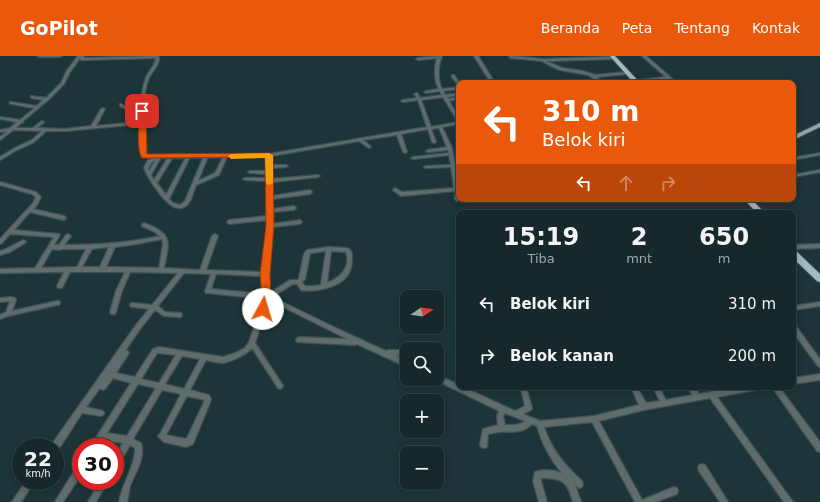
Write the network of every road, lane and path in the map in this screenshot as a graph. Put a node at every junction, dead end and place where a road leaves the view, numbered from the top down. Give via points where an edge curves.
1 (39, 56) edge
2 (60, 56) edge
3 (81, 56) edge
4 (476, 56) edge
5 (540, 56) edge
6 (644, 56) edge
7 (137, 57) edge
8 (440, 57) edge
9 (581, 57) edge
10 (614, 57) edge
11 (511, 58) dead end
12 (418, 59) dead end
13 (543, 60) junction
14 (627, 73) junction
15 (453, 76) dead end
16 (594, 76) junction
17 (669, 78) junction
18 (456, 80) edge
19 (491, 80) edge
20 (599, 80) edge
21 (636, 80) edge
22 (637, 80) edge
23 (654, 80) edge
24 (671, 80) edge
25 (456, 88) edge
26 (442, 90) junction
27 (426, 92) dead end
28 (416, 94) dead end
29 (456, 94) edge
30 (444, 96) junction
31 (32, 97) dead end
32 (456, 98) edge
33 (47, 99) junction
34 (419, 100) junction
35 (447, 100) junction
36 (403, 101) dead end
37 (11, 103) dead end
38 (121, 105) dead end
39 (38, 107) junction
40 (103, 109) dead end
41 (456, 116) edge
42 (0, 118) edge
43 (22, 122) junction
44 (42, 122) dead end
45 (142, 123) junction
46 (456, 123) edge
47 (130, 124) junction
48 (820, 125) edge
49 (440, 126) junction
50 (93, 127) junction
51 (429, 128) junction
52 (14, 129) junction
53 (33, 130) junction
54 (45, 130) junction
55 (0, 131) edge
56 (399, 134) junction
57 (796, 137) edge
58 (0, 139) edge
59 (360, 140) junction
60 (434, 142) dead end
61 (369, 147) dead end
62 (450, 148) junction
63 (428, 151) dead end
64 (405, 152) dead end
65 (451, 154) junction
66 (820, 154) edge
67 (269, 155) junction
68 (225, 158) junction
69 (413, 158) dead end
70 (797, 158) dead end
71 (0, 159) edge
72 (188, 159) junction
73 (205, 159) junction
74 (169, 160) junction
75 (286, 166) dead end
76 (452, 166) junction
77 (426, 167) dead end
78 (269, 170) junction
79 (820, 171) edge
80 (250, 172) dead end
81 (796, 175) edge
82 (318, 176) dead end
83 (245, 179) dead end
84 (269, 181) junction
85 (0, 183) edge
86 (154, 184) junction
87 (194, 184) junction
88 (456, 189) joint
89 (395, 190) dead end
90 (310, 192) dead end
91 (167, 198) junction
92 (269, 198) junction
93 (744, 202) edge
94 (750, 202) edge
95 (294, 208) dead end
96 (29, 210) junction
97 (751, 210) edge
98 (758, 210) edge
99 (269, 211) junction
100 (64, 218) dead end
101 (269, 218) junction
102 (229, 222) dead end
103 (300, 222) dead end
104 (144, 225) dead end
105 (270, 226) junction
106 (9, 232) junction
107 (68, 236) dead end
108 (216, 236) dead end
109 (164, 237) junction
110 (0, 242) edge
111 (23, 242) dead end
112 (113, 245) junction
113 (820, 246) edge
114 (50, 247) junction
115 (90, 247) junction
116 (60, 248) junction
117 (796, 248) edge
118 (329, 249) junction
119 (796, 251) edge
120 (796, 251) edge
121 (0, 253) edge
122 (102, 269) junction
123 (37, 270) junction
124 (68, 270) junction
125 (78, 270) junction
126 (128, 270) junction
127 (0, 271) edge
128 (161, 271) junction
129 (183, 271) junction
130 (202, 272) junction
131 (214, 272) junction
132 (820, 272) edge
133 (265, 274) junction
134 (820, 279) edge
135 (299, 282) junction
136 (60, 286) dead end
137 (324, 286) junction
138 (267, 297) junction
139 (0, 300) edge
140 (56, 303) dead end
141 (820, 304) edge
142 (132, 305) dead end
143 (154, 308) junction
144 (796, 308) edge
145 (113, 312) dead end
146 (8, 314) junction
147 (180, 315) dead end
148 (0, 317) edge
149 (796, 331) edge
150 (299, 340) dead end
151 (252, 343) junction
152 (363, 343) junction
153 (126, 353) dead end
154 (400, 353) edge
155 (180, 354) junction
156 (385, 354) junction
157 (204, 358) junction
158 (400, 361) edge
159 (820, 364) edge
160 (111, 375) junction
161 (820, 377) edge
162 (135, 380) junction
163 (444, 381) edge
164 (796, 381) edge
165 (160, 386) junction
166 (280, 386) dead end
167 (103, 387) dead end
168 (456, 387) edge
169 (463, 390) edge
170 (524, 390) edge
171 (636, 390) edge
172 (658, 390) edge
173 (694, 390) edge
174 (725, 390) edge
175 (777, 390) edge
176 (187, 391) junction
177 (712, 395) junction
178 (698, 398) junction
179 (664, 403) junction
180 (644, 406) junction
181 (503, 409) junction
182 (82, 410) junction
183 (101, 413) dead end
184 (515, 414) junction
185 (594, 418) junction
186 (530, 421) junction
187 (540, 424) junction
188 (502, 428) junction
189 (101, 436) joint
190 (62, 438) edge
191 (129, 440) junction
192 (484, 444) dead end
193 (124, 448) edge
194 (820, 448) edge
195 (702, 468) dead end
196 (72, 482) edge
197 (579, 484) dead end
198 (25, 490) edge
199 (99, 490) edge
200 (674, 491) dead end
201 (16, 502) edge
202 (59, 502) edge
203 (92, 502) edge
204 (123, 502) edge
205 (542, 502) edge
206 (577, 502) edge
207 (639, 502) edge
208 (645, 502) edge
209 (724, 502) edge
210 (789, 502) edge

1 - 2 street
3 - 7 street via 82,59
3 - 33 street
4 - 19 street
5 - 13 street
6 - 17 street
7 - 45 street via 158,57 155,67 148,75 143,93
8 - 12 street
8 - 26 street via 437,64 438,84
9 - 10 street
9 - 13 street
10 - 14 highway
10 - 22 highway
11 - 13 street
13 - 16 street via 559,68
14 - 16 street
14 - 21 highway
15 - 18 street
16 - 20 street
17 - 23 street
17 - 24 street
25 - 26 street
26 - 27 street
26 - 30 street
28 - 34 street
29 - 30 street
30 - 34 street
30 - 35 street
31 - 33 street
32 - 35 street
33 - 39 street
34 - 36 street
34 - 51 street
35 - 41 street
37 - 39 street
38 - 47 street via 131,113
39 - 43 street
40 - 50 street
42 - 43 street
43 - 52 street
44 - 53 street
45 - 47 street
45 - 68 street via 145,156
46 - 49 street
47 - 50 street
48 - 57 main road
49 - 51 street
49 - 62 street
50 - 54 street
51 - 56 street
51 - 60 street
52 - 53 street
52 - 55 street
52 - 58 street
53 - 54 street
54 - 71 street via 33,141
56 - 59 street
56 - 64 street
59 - 61 street
59 - 67 street
62 - 63 street
62 - 65 street
65 - 69 street
65 - 76 street
66 - 70 street
67 - 68 street
67 - 78 street
68 - 73 street
68 - 87 street via 217,174
72 - 73 street
72 - 74 street
72 - 91 street
73 - 87 street
74 - 86 street
74 - 86 street via 158,159 150,174
75 - 78 street
76 - 77 street
76 - 88 street
78 - 80 street
78 - 84 street
79 - 81 street
82 - 84 street
83 - 84 street
84 - 92 street
85 - 96 street via 34,193 39,197
86 - 91 street
87 - 91 street via 184,206 175,205
88 - 89 street via 402,194
90 - 92 street
92 - 99 street
93 - 97 highway
94 - 98 highway
95 - 99 street
96 - 100 street
96 - 106 street
99 - 101 street
101 - 102 street
101 - 105 street
103 - 105 street
104 - 109 street
105 - 133 street
106 - 110 street
106 - 114 street via 56,234
107 - 116 street
108 - 130 street
109 - 112 street
109 - 128 street via 166,244
111 - 121 street
112 - 115 street
112 - 122 street
113 - 117 street
114 - 116 street
114 - 123 street
115 - 116 street
115 - 125 street
118 - 135 street via 309,251 302,280
118 - 137 street
118 - 137 street via 347,250 350,254 344,276
119 - 132 highway
120 - 134 highway
122 - 125 street
122 - 126 street
123 - 124 street
123 - 127 street
124 - 125 street
124 - 136 street
126 - 128 street
126 - 145 street
128 - 129 street
129 - 130 street
129 - 143 street
130 - 131 street
131 - 133 street
131 - 138 street via 208,291
133 - 138 street
135 - 137 street via 303,288
135 - 138 street via 292,282
138 - 151 street
138 - 152 street
139 - 146 street via 13,299
140 - 146 street
141 - 144 street
142 - 143 street
143 - 147 street via 164,314
143 - 182 street via 138,327
146 - 148 street
149 - 159 street
150 - 152 street
151 - 157 street via 247,350 226,360
151 - 166 street
152 - 156 street
153 - 160 street
154 - 156 street
155 - 157 street
155 - 162 street via 155,351
155 - 165 street
156 - 158 street
157 - 176 street
160 - 162 street
160 - 167 street
161 - 164 street
162 - 165 street
162 - 189 street
163 - 168 street
165 - 176 street
165 - 191 street
169 - 181 street
170 - 184 street via 529,408
171 - 180 street
172 - 179 street
173 - 178 street
174 - 177 street
175 - 194 street
176 - 176 street via 164,431 162,438 186,443 190,441 208,398
177 - 178 street
177 - 210 street
178 - 179 street
179 - 180 street
180 - 185 street
181 - 184 street
181 - 188 street via 500,416
182 - 183 street
182 - 190 street
184 - 186 street
185 - 187 street
185 - 207 street
186 - 187 street
186 - 188 street via 522,428
187 - 197 street via 543,437 556,462
188 - 192 street via 485,431
189 - 191 street
191 - 193 street
191 - 204 street via 138,446 140,451
195 - 209 street
196 - 202 street
198 - 201 street
199 - 203 street
200 - 208 street
205 - 206 street via 537,481 538,475 541,474 561,476 571,485

